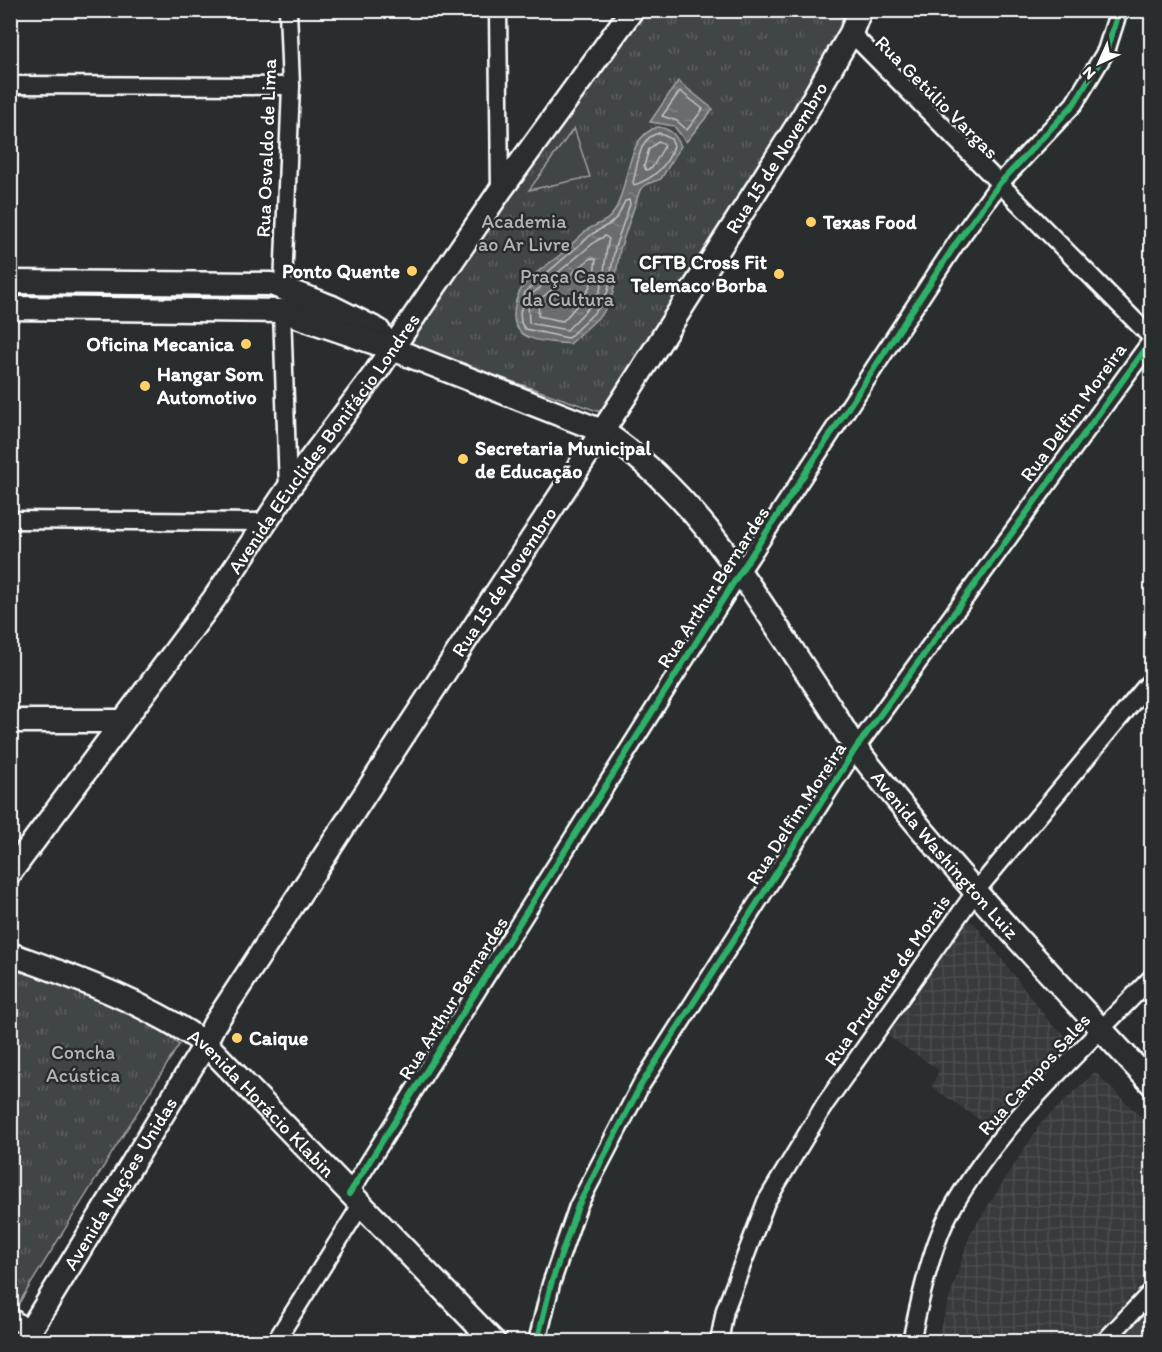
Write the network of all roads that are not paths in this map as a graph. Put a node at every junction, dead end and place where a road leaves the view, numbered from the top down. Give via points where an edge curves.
1 (288, 10) edge
2 (498, 10) edge
3 (632, 10) edge
4 (860, 10) edge
5 (1119, 10) edge
6 (851, 33) junction
7 (10, 85) edge
8 (291, 86) junction
9 (1000, 183) junction
10 (500, 191) junction
11 (10, 282) edge
12 (283, 286) junction
13 (10, 308) edge
14 (282, 311) junction
15 (1152, 339) edge
16 (390, 348) junction
17 (602, 431) junction
18 (288, 489) junction
19 (10, 520) edge
20 (266, 522) junction
21 (740, 574) junction
22 (1152, 679) edge
23 (10, 721) edge
24 (123, 721) junction
25 (856, 748) junction
26 (10, 873) edge
27 (976, 891) junction
28 (10, 954) edge
29 (1152, 977) edge
30 (1102, 1030) junction
31 (210, 1034) junction
32 (1152, 1084) edge
33 (355, 1199) junction
34 (1152, 1291) edge
35 (10, 1316) edge
36 (26, 1336) edge
37 (275, 1341) edge
38 (494, 1341) edge
39 (537, 1341) edge
40 (720, 1341) edge
41 (911, 1341) edge
42 (1104, 1341) edge

1 - 8 street, Rua Osvaldo de Lima
2 - 10 street
3 - 10 main road, Avenida EEuclides Bonifácio Londres
4 - 6 main road, Rua 15 de Novembro
5 - 9 street, Rua Arthur Bernardes via 1106,51 1074,104
6 - 9 street, Rua Getúlio Vargas
6 - 17 main road, Rua 15 de Novembro via 804,115
7 - 8 street
8 - 12 street, Rua Osvaldo de Lima
9 - 15 street, Rua Getúlio Vargas
9 - 21 street, Rua Arthur Bernardes via 957,242
10 - 16 main road, Avenida EEuclides Bonifácio Londres
11 - 12 main road, Avenida Washington Luiz
12 - 16 main road, Avenida Washington Luiz via 378,330
13 - 14 main road, Avenida Washington Luiz
14 - 16 main road, Avenida Washington Luiz
14 - 18 street
15 - 25 street, Rua Delfim Moreira
16 - 17 main road, Avenida Washington Luiz
16 - 18 main road, Avenida EEuclides Bonifácio Londres
17 - 21 main road, Avenida Washington Luiz via 655,470 706,525
17 - 31 main road, Rua 15 de Novembro
18 - 20 main road, Avenida EEuclides Bonifácio Londres
19 - 20 street
20 - 24 main road, Avenida EEuclides Bonifácio Londres
21 - 25 main road, Avenida Washington Luiz
21 - 33 street, Rua Arthur Bernardes
22 - 27 street, Rua Prudente de Morais
23 - 24 main road
24 - 26 main road, Avenida EEuclides Bonifácio Londres
25 - 27 main road, Avenida Washington Luiz
25 - 39 street, Rua Delfim Moreira via 641,1085 607,1145 578,1206 551,1284
27 - 30 main road, Avenida Washington Luiz
27 - 40 street, Rua Prudente de Morais via 825,1104 766,1202 725,1310
28 - 31 main road, Avenida Horácio Klabin via 90,982
29 - 30 street, Rua Campos Sales
30 - 32 main road, Avenida Washington Luiz
30 - 41 street, Rua Campos Sales via 998,1141 949,1215 921,1296
31 - 33 main road, Avenida Horácio Klabin
31 - 36 main road, Avenida Nações Unidas
33 - 37 street, Rua Arthur Bernardes
33 - 38 main road, Avenida Horácio Klabin
34 - 42 street
35 - 36 street

